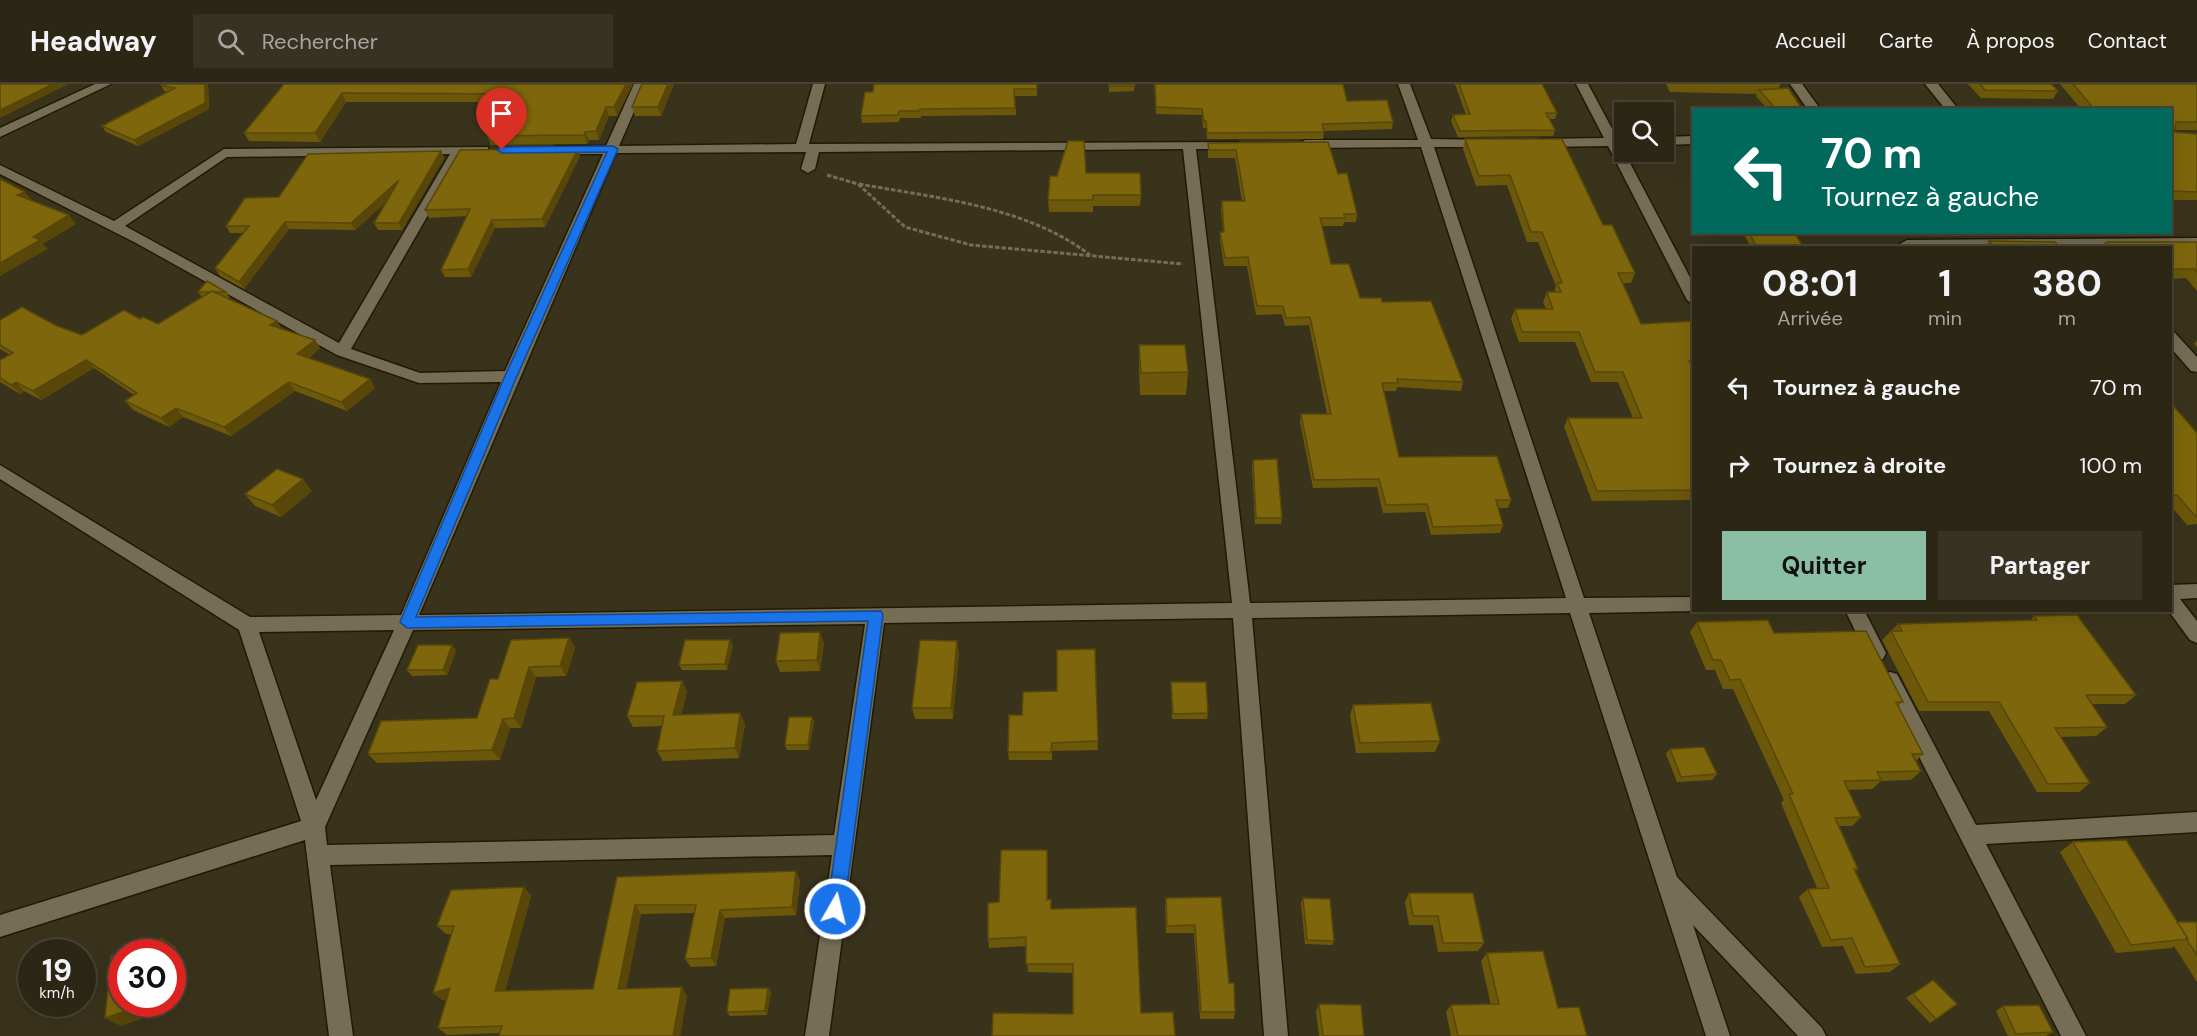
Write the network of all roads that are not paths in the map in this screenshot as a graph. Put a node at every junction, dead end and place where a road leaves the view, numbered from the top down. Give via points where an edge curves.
1 (105, 84) edge
2 (640, 84) edge
3 (819, 84) edge
4 (1404, 84) edge
5 (1582, 84) edge
6 (1796, 84) edge
7 (1931, 84) edge
8 (1814, 108) edge
9 (1951, 108) edge
10 (0, 133) edge
11 (1614, 136) edge
12 (1692, 140) edge
13 (1674, 141) edge
14 (1614, 142) edge
15 (1426, 143) junction
16 (1296, 144) edge
17 (1189, 145) junction
18 (1248, 145) edge
19 (807, 148) junction
20 (613, 149) junction
21 (494, 150) edge
22 (542, 150) edge
23 (458, 151) junction
24 (1628, 162) edge
25 (0, 169) edge
26 (808, 169) road end
27 (115, 227) junction
28 (1906, 241) edge
29 (2197, 242) edge
30 (2090, 245) edge
31 (1692, 296) edge
32 (2172, 339) edge
33 (342, 351) junction
34 (2197, 367) edge
35 (511, 376) junction
36 (0, 471) edge
37 (2197, 591) edge
38 (2172, 592) edge
39 (2172, 602) edge
40 (1692, 604) edge
41 (1578, 605) junction
42 (1242, 612) junction
43 (1855, 612) edge
44 (876, 615) junction
45 (407, 622) junction
46 (246, 625) junction
47 (2197, 635) edge
48 (2197, 822) edge
49 (315, 827) junction
50 (1970, 835) junction
51 (844, 845) junction
52 (318, 855) junction
53 (1667, 882) junction
54 (0, 926) edge
55 (340, 1036) edge
56 (818, 1036) edge
57 (1276, 1036) edge
58 (1718, 1036) edge
59 (1814, 1036) edge
60 (2074, 1036) edge

1 - 10 street
2 - 20 street
3 - 19 street
4 - 15 street
5 - 11 street
6 - 8 street
7 - 9 street
12 - 13 street
14 - 15 street
15 - 16 street
15 - 41 street
17 - 18 street
17 - 19 street
17 - 42 street
19 - 20 street
19 - 26 street
20 - 22 street
20 - 35 street
21 - 23 street
23 - 27 street via 224,153
23 - 33 street
24 - 31 street
25 - 27 street
27 - 33 street
28 - 30 street
29 - 30 street
32 - 34 street
33 - 35 street via 419,378
35 - 45 street
36 - 46 street
37 - 38 street
39 - 47 street
40 - 41 street
41 - 42 street
41 - 53 street
42 - 44 street
42 - 57 street
43 - 50 street
44 - 45 street
44 - 51 street
45 - 46 street
45 - 49 street
46 - 49 street
48 - 50 street
49 - 52 street
49 - 54 street
50 - 60 street
51 - 52 street
51 - 56 street
52 - 55 street
53 - 58 street
53 - 59 street

